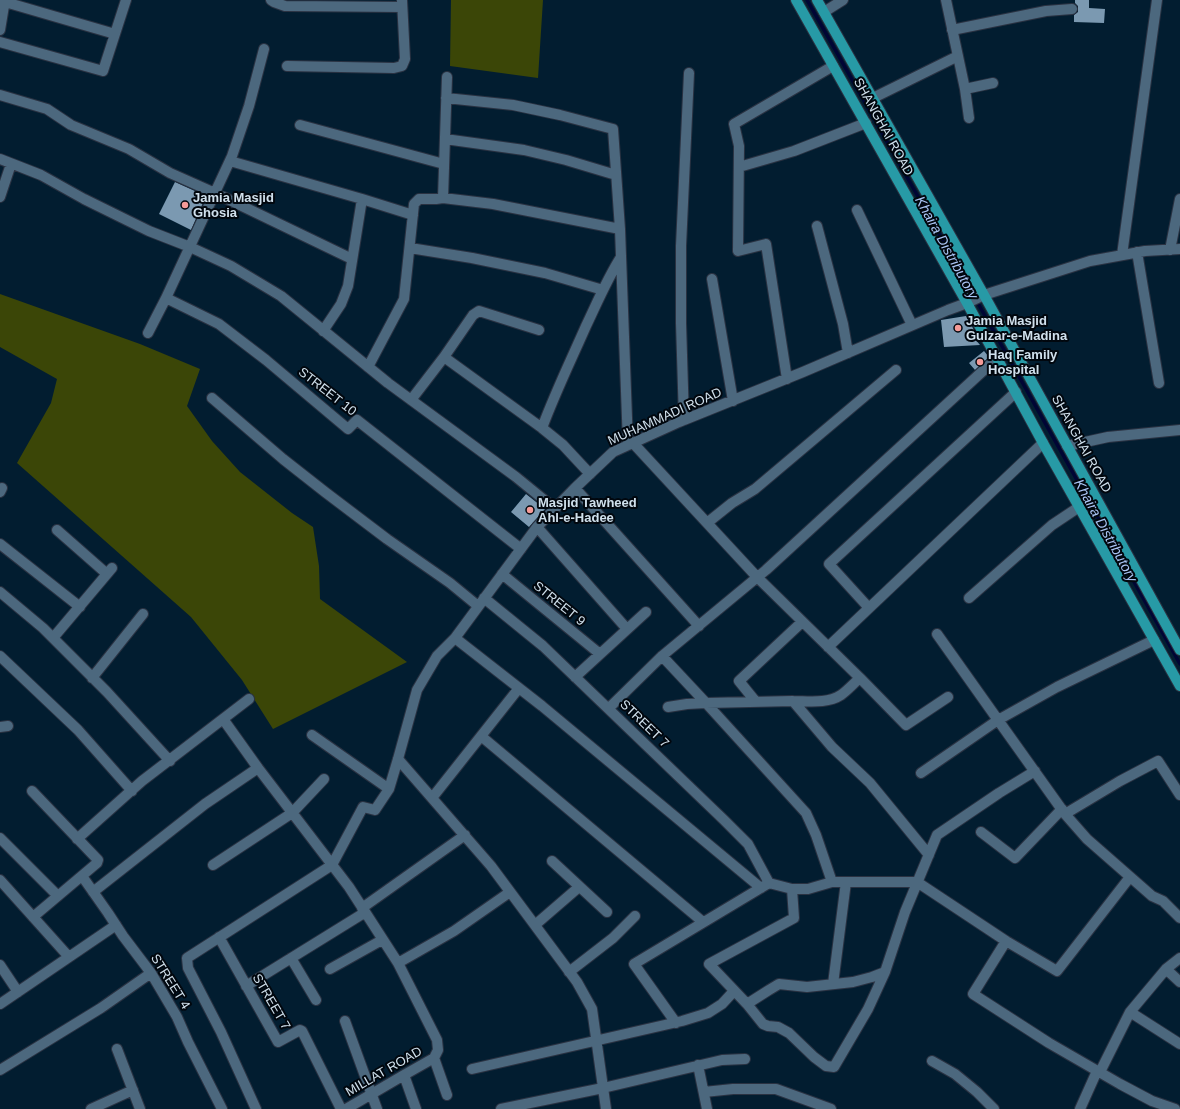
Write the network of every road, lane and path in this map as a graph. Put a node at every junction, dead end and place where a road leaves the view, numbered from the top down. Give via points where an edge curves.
1 (126, 0) edge
2 (271, 0) edge
3 (796, 0) edge
4 (817, 0) edge
5 (842, 0) edge
6 (946, 0) edge
7 (1157, 0) edge
8 (5, 1) edge
9 (402, 4) edge
10 (1072, 8) dead end
11 (824, 12) junction
12 (0, 30) edge
13 (952, 30) junction
14 (115, 34) junction
15 (0, 42) edge
16 (264, 49) dead end
17 (958, 56) junction
18 (287, 66) dead end
19 (833, 66) junction
20 (689, 73) dead end
21 (447, 77) dead end
22 (993, 83) dead end
23 (964, 89) junction
24 (0, 95) edge
25 (446, 98) junction
26 (873, 98) junction
27 (969, 118) dead end
28 (866, 123) junction
29 (300, 125) dead end
30 (445, 139) junction
31 (0, 159) edge
32 (230, 161) junction
33 (11, 164) junction
34 (444, 164) junction
35 (739, 167) junction
36 (616, 175) junction
37 (215, 193) junction
38 (0, 197) edge
39 (443, 198) junction
40 (362, 199) junction
41 (1180, 199) edge
42 (857, 210) dead end
43 (413, 215) junction
44 (817, 226) dead end
45 (620, 229) junction
46 (190, 248) junction
47 (410, 248) junction
48 (1175, 249) edge
49 (1137, 252) junction
50 (1122, 255) junction
51 (621, 257) junction
52 (352, 259) junction
53 (712, 279) dead end
54 (603, 290) junction
55 (166, 298) junction
56 (976, 299) junction
57 (912, 325) junction
58 (539, 330) dead end
59 (323, 331) junction
60 (148, 333) dead end
61 (848, 353) junction
62 (444, 357) junction
63 (997, 358) junction
64 (368, 367) junction
65 (896, 370) dead end
66 (787, 379) junction
67 (1159, 383) dead end
68 (1016, 392) junction
69 (212, 398) dead end
70 (411, 400) junction
71 (732, 401) junction
72 (684, 420) junction
73 (542, 428) junction
74 (1180, 430) edge
75 (1043, 443) junction
76 (631, 444) junction
77 (1067, 446) junction
78 (590, 474) junction
79 (575, 488) junction
80 (1079, 507) junction
81 (554, 508) junction
82 (707, 523) junction
83 (537, 527) junction
84 (57, 530) dead end
85 (0, 544) edge
86 (520, 549) junction
87 (502, 574) junction
88 (757, 577) junction
89 (0, 592) edge
90 (969, 598) dead end
91 (481, 602) junction
92 (80, 607) junction
93 (870, 608) junction
94 (646, 612) dead end
95 (143, 614) dead end
96 (802, 622) junction
97 (698, 626) junction
98 (627, 629) junction
99 (937, 634) dead end
100 (53, 638) junction
101 (455, 638) junction
102 (1154, 640) junction
103 (828, 647) junction
104 (1180, 650) edge
105 (600, 654) junction
106 (0, 656) edge
107 (662, 656) junction
108 (575, 677) junction
109 (92, 678) junction
110 (860, 678) junction
111 (1180, 686) edge
112 (519, 688) junction
113 (948, 697) dead end
114 (249, 699) dead end
115 (793, 700) junction
116 (756, 702) junction
117 (706, 703) junction
118 (668, 707) dead end
119 (609, 708) junction
120 (223, 719) junction
121 (998, 720) junction
122 (312, 735) dead end
123 (481, 736) junction
124 (398, 759) junction
125 (170, 760) junction
126 (258, 768) junction
127 (1035, 771) junction
128 (921, 773) dead end
129 (324, 779) dead end
130 (389, 789) junction
131 (32, 791) dead end
132 (132, 791) junction
133 (1180, 795) edge
134 (432, 798) junction
135 (1064, 811) junction
136 (292, 813) junction
137 (981, 832) dead end
138 (465, 836) junction
139 (0, 838) edge
140 (77, 840) junction
141 (929, 855) junction
142 (552, 861) dead end
143 (213, 865) dead end
144 (332, 865) junction
145 (82, 876) junction
146 (1130, 877) junction
147 (0, 880) edge
148 (832, 882) junction
149 (846, 882) junction
150 (917, 882) junction
151 (765, 885) junction
152 (579, 887) junction
153 (792, 889) junction
154 (93, 892) junction
155 (510, 892) junction
156 (58, 896) junction
157 (363, 910) junction
158 (607, 912) dead end
159 (635, 916) dead end
160 (34, 917) junction
161 (1180, 918) edge
162 (703, 922) junction
163 (116, 925) junction
164 (535, 926) junction
165 (219, 937) junction
166 (382, 940) junction
167 (1006, 941) junction
168 (69, 957) junction
169 (291, 958) junction
170 (1180, 958) edge
171 (398, 963) junction
172 (0, 965) edge
173 (330, 969) dead end
174 (1166, 969) junction
175 (152, 972) junction
176 (569, 972) junction
177 (885, 972) junction
178 (1180, 982) edge
179 (833, 984) junction
180 (246, 986) junction
181 (734, 991) junction
182 (18, 992) junction
183 (316, 1000) dead end
184 (0, 1004) edge
185 (747, 1004) junction
186 (1130, 1012) junction
187 (345, 1021) dead end
188 (676, 1023) junction
189 (596, 1041) junction
190 (1180, 1044) edge
191 (117, 1049) dead end
192 (434, 1058) junction
193 (745, 1059) dead end
194 (932, 1061) dead end
195 (698, 1065) junction
196 (472, 1069) dead end
197 (0, 1070) edge
198 (1099, 1072) junction
199 (404, 1075) junction
200 (603, 1088) junction
201 (134, 1090) junction
202 (704, 1092) junction
203 (372, 1094) junction
204 (447, 1095) dead end
205 (807, 1105) edge
206 (91, 1109) edge
207 (140, 1109) edge
208 (222, 1109) edge
209 (256, 1109) edge
210 (342, 1109) edge
211 (346, 1109) edge
212 (377, 1109) edge
213 (416, 1109) edge
214 (501, 1109) edge
215 (606, 1109) edge
216 (707, 1109) edge
217 (831, 1109) edge
218 (994, 1109) edge
219 (1080, 1109) edge
220 (1175, 1109) edge

1 - 14 street
2 - 9 street via 285,6
3 - 19 main road, SHANGHAI ROAD
4 - 11 main road, SHANGHAI ROAD
5 - 11 street
6 - 13 street
7 - 50 street
8 - 12 street
8 - 14 street
9 - 18 street via 405,59 402,66
10 - 13 street
11 - 26 main road, SHANGHAI ROAD
13 - 17 street
14 - 15 street via 103,71
16 - 32 street via 249,106
17 - 23 street
17 - 26 street
19 - 28 main road, SHANGHAI ROAD
19 - 35 street via 734,124 739,146
20 - 72 street via 681,246
21 - 25 street
22 - 23 street
23 - 27 street
24 - 37 street via 47,108 71,125 129,149 170,173
25 - 30 street
25 - 36 street via 513,105 613,128
26 - 56 main road, SHANGHAI ROAD
28 - 35 street via 794,151
28 - 56 main road, SHANGHAI ROAD
29 - 34 street
30 - 34 street
30 - 36 street via 524,150
31 - 33 street
32 - 37 street
32 - 40 street
33 - 38 street
33 - 46 street via 41,175 149,231
34 - 39 street
35 - 66 street via 738,251 766,244
36 - 45 street
37 - 46 street
37 - 52 street
39 - 43 street via 419,199 414,204
39 - 45 street via 493,204
40 - 43 street
40 - 52 street
41 - 48 street
42 - 57 street
43 - 47 street
44 - 61 street
45 - 51 street
46 - 55 street
46 - 59 street via 231,266 281,296
47 - 54 street via 545,273
47 - 64 street via 404,299
48 - 49 street, MUHAMMADI ROAD
49 - 50 street, MUHAMMADI ROAD
49 - 67 street
50 - 56 street, MUHAMMADI ROAD via 1090,261
51 - 54 street
51 - 76 street
52 - 59 street via 348,286 341,304
53 - 71 street
54 - 73 street
55 - 60 street
55 - 86 street, STREET 10 via 219,324 348,429 357,420
56 - 57 street, MUHAMMADI ROAD
56 - 63 main road, SHANGHAI ROAD
56 - 77 main road, SHANGHAI ROAD
57 - 61 street, MUHAMMADI ROAD
58 - 62 street via 479,312 473,315
59 - 64 street
61 - 66 street, MUHAMMADI ROAD
62 - 70 street
62 - 73 street
63 - 68 main road, SHANGHAI ROAD
63 - 88 street
64 - 70 street
65 - 82 street via 756,489 732,502
66 - 71 street, MUHAMMADI ROAD
68 - 75 main road, SHANGHAI ROAD
68 - 93 street via 829,564
69 - 91 street, STREET 7 via 325,492 387,539
70 - 81 street
71 - 72 street, MUHAMMADI ROAD
72 - 76 street, MUHAMMADI ROAD
73 - 78 street via 563,445
74 - 77 street via 1108,437
75 - 80 main road, SHANGHAI ROAD
75 - 93 street
76 - 78 street, MUHAMMADI ROAD via 613,452
76 - 82 street
77 - 104 main road, SHANGHAI ROAD
78 - 79 street, MUHAMMADI ROAD
79 - 81 street, MUHAMMADI ROAD
79 - 97 street
80 - 90 street via 1052,525
80 - 102 main road, SHANGHAI ROAD
81 - 83 street, MUHAMMADI ROAD
82 - 88 street
83 - 86 street, MUHAMMADI ROAD
83 - 98 street
84 - 92 street via 110,571
85 - 92 street
86 - 87 street, MUHAMMADI ROAD
87 - 91 street, MUHAMMADI ROAD
87 - 105 street, STREET 9
88 - 96 street
88 - 97 street
89 - 100 street
91 - 101 street, MUHAMMADI ROAD
91 - 108 street, STREET 7 via 543,646
92 - 100 street
93 - 103 street
94 - 98 street
95 - 109 street
96 - 103 street
96 - 116 street via 739,681
97 - 107 street
98 - 105 street
99 - 121 street
100 - 109 street
101 - 112 street
101 - 124 street, MUHAMMADI ROAD via 437,656 417,690
102 - 111 main road, SHANGHAI ROAD
102 - 121 street via 1057,687
103 - 110 street
105 - 108 street
106 - 132 street via 78,730
107 - 117 street
107 - 119 street
108 - 119 street, STREET 7
109 - 125 street
110 - 113 street via 906,725
110 - 115 street via 840,695 830,699 814,702
112 - 123 street
112 - 151 street
114 - 120 street
115 - 116 street
115 - 141 street via 832,747 870,783
116 - 117 street
117 - 118 street
117 - 148 street via 806,813
119 - 151 street, STREET 7 via 748,844
120 - 125 street
120 - 126 street
121 - 127 street
121 - 128 street
122 - 130 street
123 - 134 street
123 - 162 street
124 - 130 street, MUHAMMADI ROAD
124 - 134 street
125 - 132 street
126 - 136 street
126 - 154 street via 205,804
127 - 135 street
127 - 141 street via 937,835
129 - 136 street
130 - 144 street, MUHAMMADI ROAD via 375,810 363,807
131 - 140 street
132 - 140 street
133 - 135 street via 1158,761
134 - 138 street
135 - 137 street via 1015,858
135 - 146 street via 1087,839
136 - 143 street
136 - 144 street
138 - 155 street
138 - 157 street
139 - 156 street
140 - 145 street via 98,860
141 - 150 street
142 - 152 street
144 - 157 street
144 - 165 street
145 - 154 street, STREET 4
145 - 156 street
146 - 161 street via 1152,896 1163,900
146 - 167 street via 1057,971
147 - 160 street
148 - 149 street
148 - 153 street via 808,889
149 - 150 street
149 - 179 street
150 - 167 street
150 - 177 street
151 - 153 street
151 - 162 street
152 - 158 street
152 - 164 street
153 - 181 street via 794,918 709,964
154 - 163 street, STREET 4
155 - 164 street
155 - 171 street via 454,930
156 - 160 street
157 - 166 street
157 - 169 street
159 - 176 street via 613,938
160 - 168 street
162 - 188 street via 634,964
163 - 168 street
163 - 175 street, STREET 4
164 - 176 street
165 - 180 street, STREET 7
165 - 209 street via 187,958 188,968
166 - 171 street
166 - 173 street
167 - 198 street via 973,994 1048,1043
168 - 182 street
169 - 180 street
169 - 183 street
170 - 174 street
171 - 192 street via 437,1040 438,1050
172 - 182 street
174 - 178 street
174 - 186 street
175 - 197 street via 101,1008
175 - 208 street, STREET 4
176 - 189 street via 592,1009
177 - 179 street via 853,982
177 - 185 street via 868,1009 834,1067 826,1066 814,1057 789,1033 778,1027 763,1024
179 - 185 street via 807,987 779,984
180 - 210 street, STREET 7 via 278,1042 302,1031
181 - 185 street
181 - 188 street via 722,1004 708,1013
182 - 184 street
186 - 190 street
186 - 198 street
187 - 203 street
188 - 189 street
189 - 196 street
189 - 200 street
191 - 201 street
192 - 199 street, MILLAT ROAD
192 - 204 street
193 - 195 street
194 - 218 street via 955,1074
195 - 200 street
195 - 202 street
198 - 219 street
198 - 220 street via 1152,1101
199 - 203 street, MILLAT ROAD
199 - 213 street
200 - 214 street
200 - 215 street
201 - 206 street
201 - 207 street
202 - 205 street via 776,1089
202 - 216 street
203 - 211 street, MILLAT ROAD
203 - 212 street
205 - 217 street

